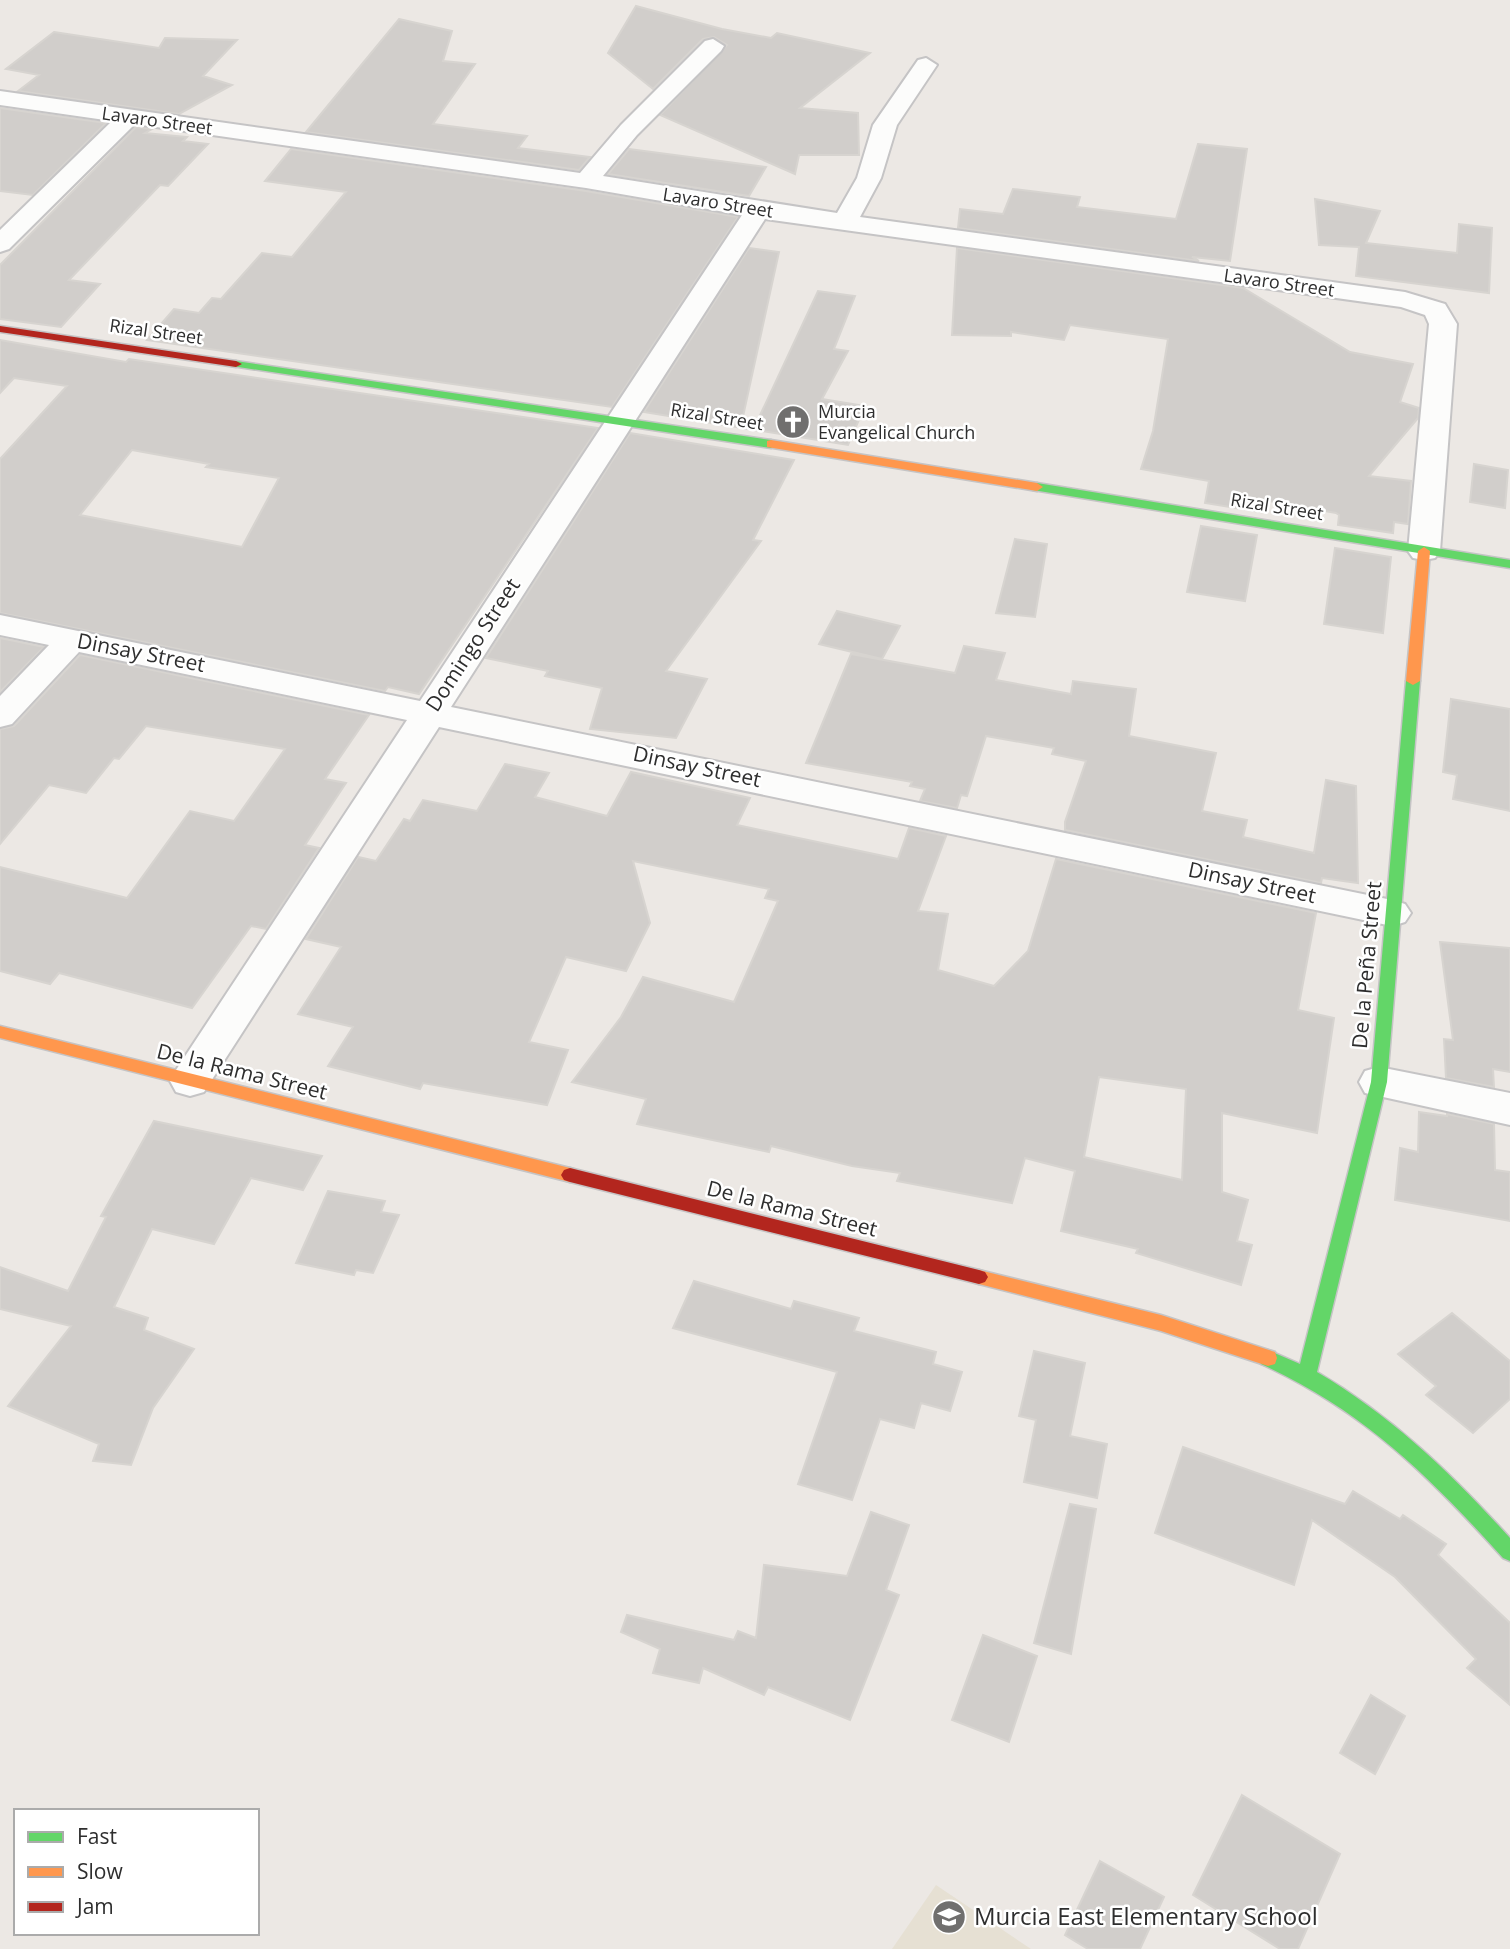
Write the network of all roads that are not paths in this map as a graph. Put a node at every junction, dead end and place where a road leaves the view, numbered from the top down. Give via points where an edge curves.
1 (713, 46) dead end
2 (926, 65) dead end
3 (0, 98) edge
4 (129, 117) junction
5 (586, 181) junction
6 (758, 210) junction
7 (845, 221) junction
8 (0, 244) edge
9 (0, 329) edge
10 (620, 420) junction
11 (1423, 551) junction
12 (1510, 564) edge
13 (0, 625) edge
14 (73, 639) junction
15 (430, 711) junction
16 (0, 716) edge
17 (1392, 913) junction
18 (0, 1032) edge
19 (190, 1081) junction
20 (1379, 1082) junction
21 (1510, 1108) edge
22 (1307, 1375) junction
23 (1510, 1552) edge

1 - 5 street via 629,130
2 - 7 street via 885,125 869,178
3 - 4 street, Lavaro Street
4 - 5 street, Lavaro Street
4 - 8 street via 25,204
5 - 6 street, Lavaro Street
6 - 7 street, Lavaro Street
6 - 10 street, Domingo Street
7 - 11 street, Lavaro Street via 1405,300 1435,310 1443,324
9 - 10 main road, Rizal Street
10 - 11 main road, Rizal Street
10 - 15 street, Domingo Street
11 - 12 main road, Rizal Street
11 - 17 main road, De la Peña Street
13 - 14 street, Dinsay Street
14 - 15 street, Dinsay Street
14 - 16 street
15 - 17 street, Dinsay Street
15 - 19 street, Domingo Street
17 - 20 main road, De la Peña Street
18 - 19 main road, De la Rama Street
19 - 22 main road, De la Rama Street via 1161,1323
20 - 21 street
20 - 22 main road, De la Peña Street
22 - 23 main road, De la Rama Street via 1405,1441

